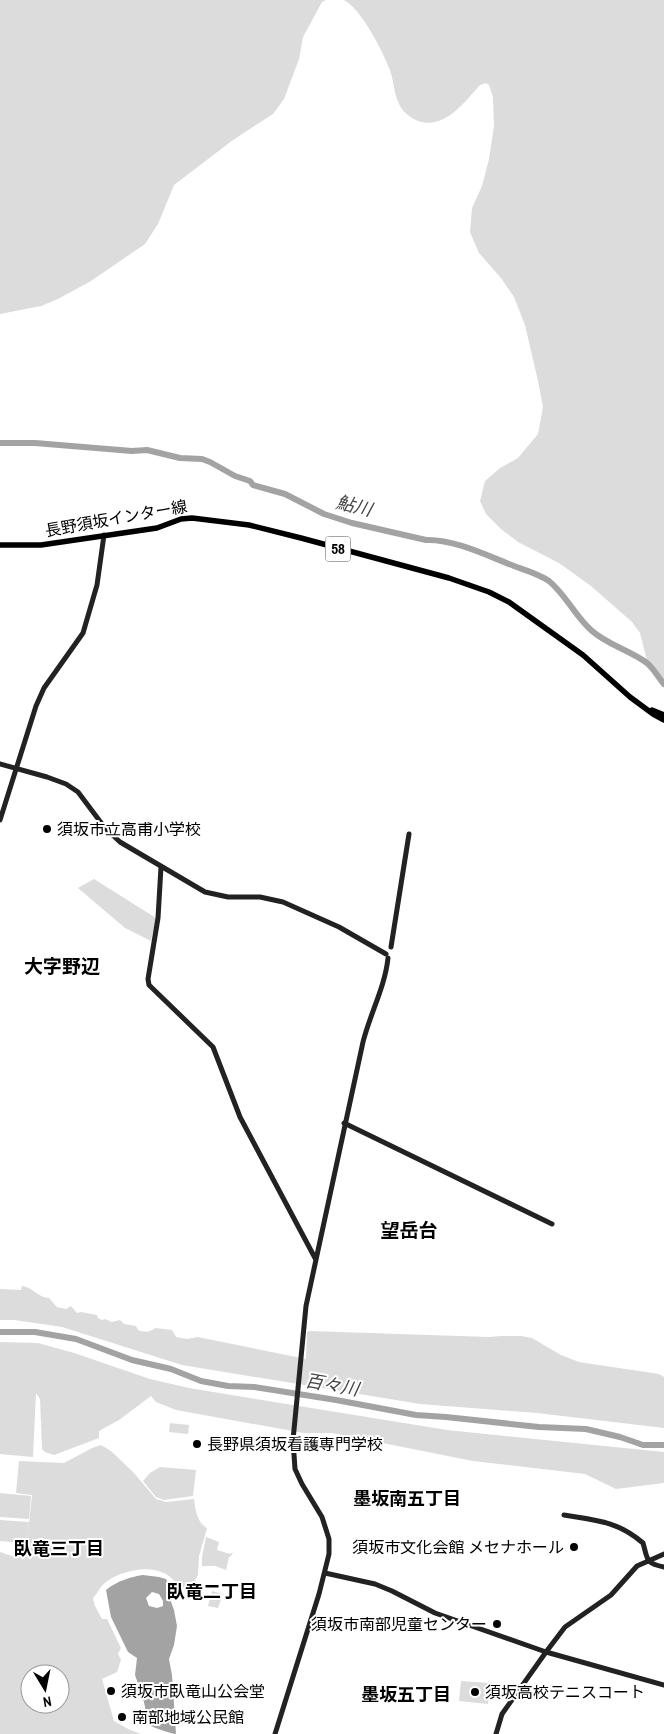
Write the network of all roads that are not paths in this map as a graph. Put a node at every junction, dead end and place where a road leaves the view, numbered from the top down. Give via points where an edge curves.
1 (104, 534) junction
2 (0, 545) edge
3 (639, 704) junction
4 (664, 715) edge
5 (664, 720) edge
6 (0, 764) edge
7 (17, 768) junction
8 (0, 820) edge
9 (409, 834) dead end
10 (161, 867) junction
11 (390, 952) junction
12 (344, 1122) junction
13 (552, 1224) dead end
14 (315, 1258) junction
15 (564, 1514) dead end
16 (664, 1554) edge
17 (648, 1560) junction
18 (664, 1567) edge
19 (325, 1573) junction
20 (546, 1652) junction
21 (664, 1685) edge
22 (275, 1734) edge
23 (496, 1734) edge

1 - 2 main road, 長野須坂インター線 / 58 via 41,545
1 - 3 main road, 長野須坂インター線 / 58 via 157,528 181,519 212,520 301,538 468,584 509,602 530,616 583,655
1 - 7 street via 97,587 83,633 44,688
3 - 4 main road, 長野須坂インター線 / 58
3 - 5 main road, 長野須坂インター線 / 58
6 - 7 street
7 - 8 street
7 - 10 street via 66,784 78,792 120,842
9 - 11 street
10 - 11 street via 205,892 228,897 260,897 288,904 339,927 376,950
10 - 14 street via 158,918 148,980 213,1046 240,1117
11 - 12 street via 381,989 368,1022
12 - 13 street
12 - 14 street
14 - 19 street via 306,1306 293,1440 295,1469 327,1530 329,1554
15 - 17 street via 603,1521 622,1530 643,1544
16 - 17 street
17 - 18 street via 652,1565
17 - 20 street via 636,1566 611,1595 565,1627
19 - 20 street via 392,1590 435,1613
19 - 22 street
20 - 21 street
20 - 23 street via 502,1714

